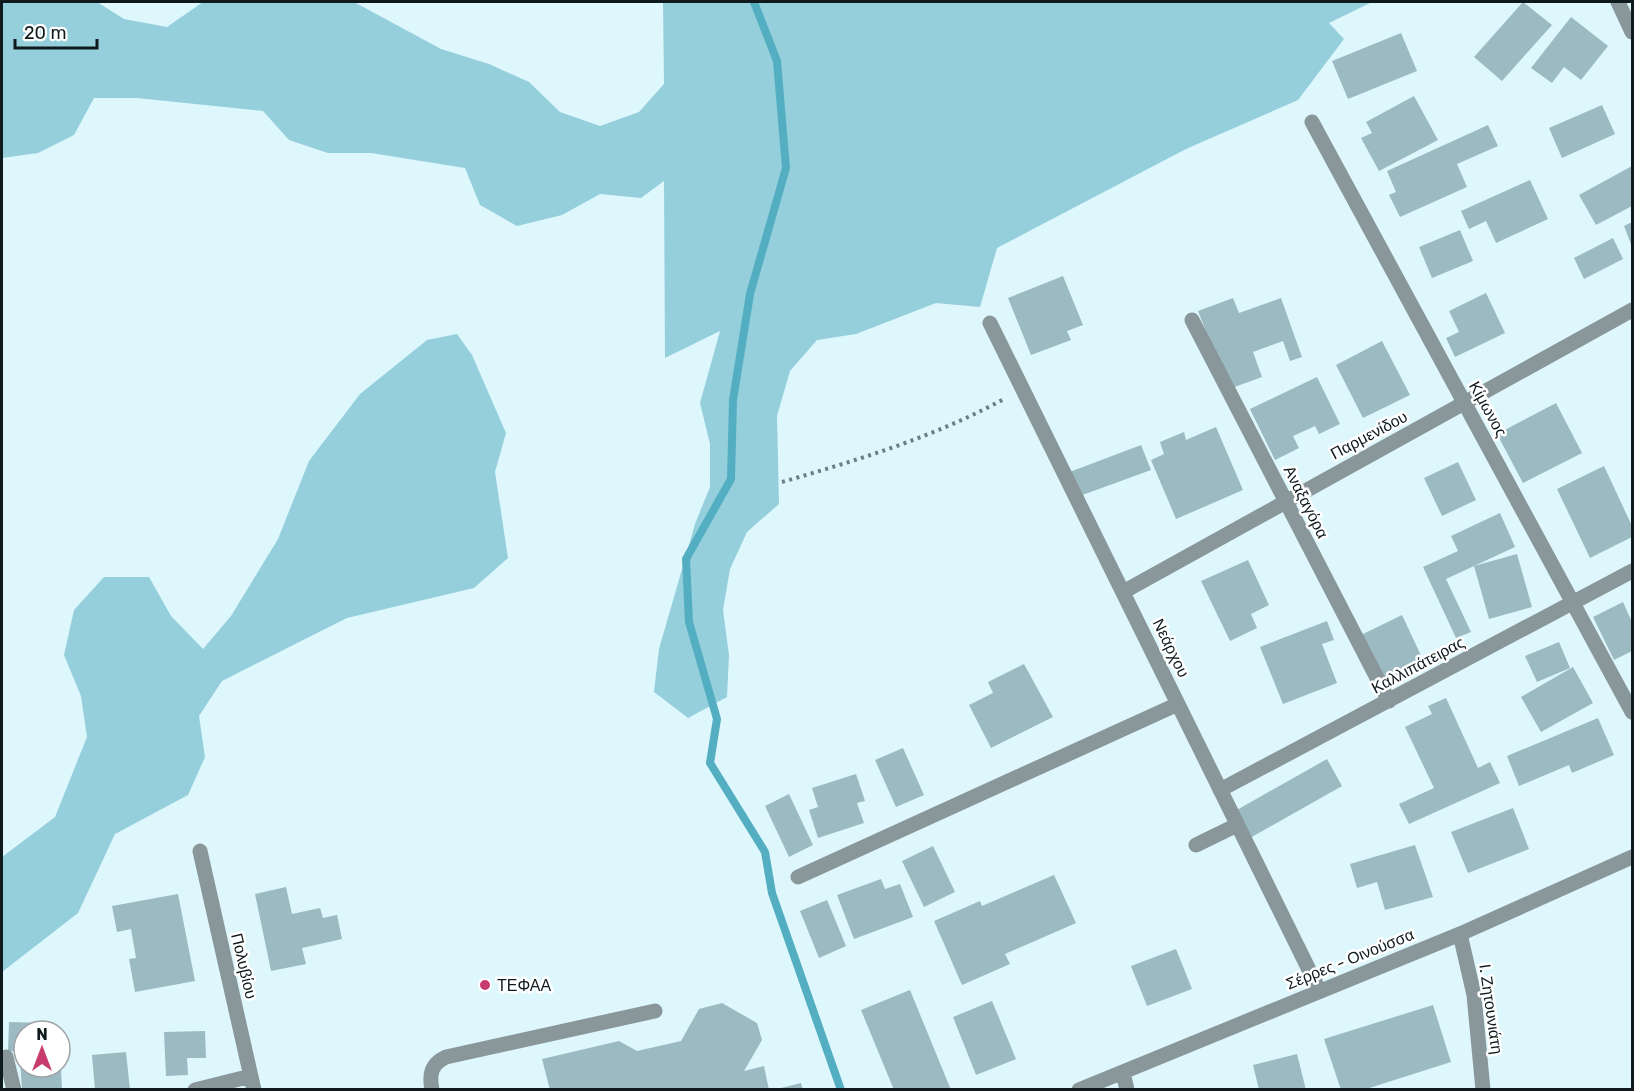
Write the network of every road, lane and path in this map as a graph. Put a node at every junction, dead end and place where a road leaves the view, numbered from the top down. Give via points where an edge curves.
1 (1618, 2) edge
2 (1632, 32) edge
3 (1312, 123) dead end
4 (1632, 310) edge
5 (1192, 320) dead end
6 (990, 323) dead end
7 (1023, 389) junction
8 (1465, 403) junction
9 (782, 482) dead end
10 (1285, 500) junction
11 (1632, 571) edge
12 (1123, 592) junction
13 (1573, 603) junction
14 (1389, 701) junction
15 (1178, 704) junction
16 (1632, 712) edge
17 (1220, 790) junction
18 (1237, 825) junction
19 (1196, 845) dead end
20 (200, 851) dead end
21 (1632, 857) edge
22 (798, 877) dead end
23 (1461, 934) junction
24 (1318, 990) junction
25 (656, 1011) dead end
26 (6, 1057) dead end
27 (1122, 1072) junction
28 (252, 1083) edge
29 (14, 1089) edge
30 (195, 1089) edge
31 (432, 1089) edge
32 (1079, 1089) edge
33 (1127, 1089) edge
34 (1483, 1089) edge

1 - 2 street
3 - 8 street, Κίμωνος
4 - 8 street, Παρμενίδου
5 - 10 street, Αναξαγόρα
6 - 7 street, Νεάρχου
7 - 9 path via 970,418 863,458
7 - 12 street, Νεάρχου
8 - 10 street, Παρμενίδου
8 - 13 street, Κίμωνος
10 - 12 street, Παρμενίδου
10 - 14 street, Αναξαγόρα
11 - 13 street, Καλλιπάτειρας
12 - 15 street, Νεάρχου
13 - 14 street, Καλλιπάτειρας
13 - 16 street, Κίμωνος
14 - 17 street, Καλλιπάτειρας
15 - 17 street, Νεάρχου
15 - 22 street
17 - 18 street, Νεάρχου
18 - 19 street
18 - 24 street, Νεάρχου
20 - 28 street, Πολυβίου
21 - 23 street, Σέρρες - Οινούσσα
23 - 24 street, Σέρρες - Οινούσσα
23 - 34 street, Ι. Ζητουνιάτη via 1474,995
24 - 27 street, Σέρρες - Οινούσσα
25 - 31 street via 446,1057 433,1066
26 - 29 street
27 - 32 street, Σέρρες - Οινούσσα
27 - 33 street
28 - 30 street

